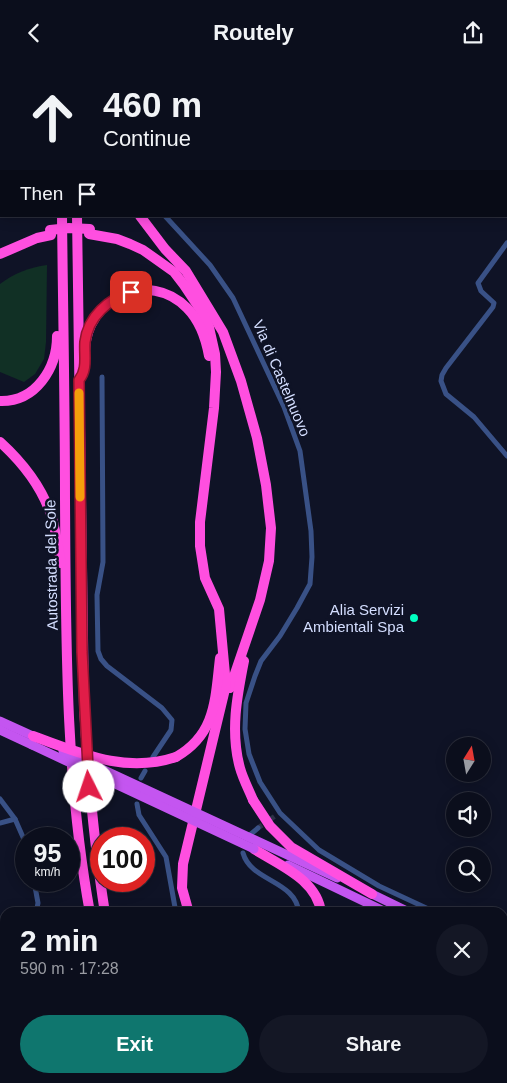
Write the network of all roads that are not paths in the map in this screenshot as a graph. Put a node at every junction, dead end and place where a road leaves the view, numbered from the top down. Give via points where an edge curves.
1 (62, 217) edge
2 (77, 217) edge
3 (141, 217) edge
4 (166, 217) edge
5 (89, 231) junction
6 (51, 232) junction
7 (507, 243) edge
8 (0, 247) edge
9 (0, 254) edge
10 (196, 286) junction
11 (63, 295) junction
12 (102, 377) dead end
13 (79, 380) junction
14 (215, 393) junction
15 (0, 401) edge
16 (0, 442) edge
17 (507, 456) edge
18 (65, 584) junction
19 (249, 630) junction
20 (222, 637) junction
21 (0, 721) edge
22 (0, 730) edge
23 (32, 741) junction
24 (153, 757) dead end
25 (145, 771) dead end
26 (142, 778) dead end
27 (0, 799) edge
28 (137, 804) dead end
29 (15, 819) junction
30 (0, 823) edge
31 (19, 827) edge
32 (258, 828) tunnel mouth
33 (251, 834) dead end
34 (254, 849) junction
35 (243, 853) dead end
36 (36, 892) edge
37 (372, 894) junction
38 (37, 907) edge
39 (89, 907) edge
40 (104, 907) edge
41 (175, 907) edge
42 (189, 907) edge
43 (190, 907) edge
44 (298, 907) edge
45 (320, 907) edge
46 (375, 907) edge
47 (399, 907) edge
48 (424, 907) edge

1 - 11 highway, Autostrada del Sole
2 - 13 highway, Autostrada del Sole
3 - 10 highway
4 - 48 street, Via di Castelnuovo via 210,265 233,298 284,407 300,451 311,531 310,584 298,609 255,675 246,703 245,729 249,754 278,814 319,851 379,886
5 - 6 highway
5 - 10 highway via 106,231 145,245
5 - 14 highway via 143,250 170,269 184,285 202,312 213,342
6 - 8 highway via 23,237
6 - 9 highway
7 - 17 street via 478,283 494,307 446,368 440,381 446,394 474,417
10 - 19 highway via 223,332 238,373 257,438 266,485 271,528 269,561
11 - 15 highway via 57,301 57,349 46,377 18,399
11 - 18 highway, Autostrada del Sole
12 - 24 street via 103,563 98,595 98,651 100,659 162,708 172,720 172,729
13 - 14 highway via 85,373 85,340 100,310 118,296 153,291 176,299 198,323 207,346
13 - 40 highway, Autostrada del Sole via 84,707 89,787
14 - 20 highway via 200,546 205,578 219,609
16 - 18 highway via 22,464 38,487 52,517
18 - 39 highway, Autostrada del Sole via 73,792
19 - 37 highway, bridge via 235,713 235,742 240,769 253,800 270,826 291,847
19 - 43 highway via 233,676 186,864
20 - 23 highway, bridge via 209,721 196,743 176,757 152,764 115,763
20 - 42 highway via 226,679 224,696 184,864 182,887
21 - 23 highway
22 - 23 highway
23 - 34 highway, bridge
23 - 37 highway, bridge
25 - 26 street
27 - 29 street
28 - 41 street via 139,815 166,857
29 - 30 street
29 - 31 street
32 - 33 street
34 - 45 highway via 304,881
34 - 46 highway
35 - 44 street via 252,868 287,889 296,898
36 - 38 street
37 - 47 highway

